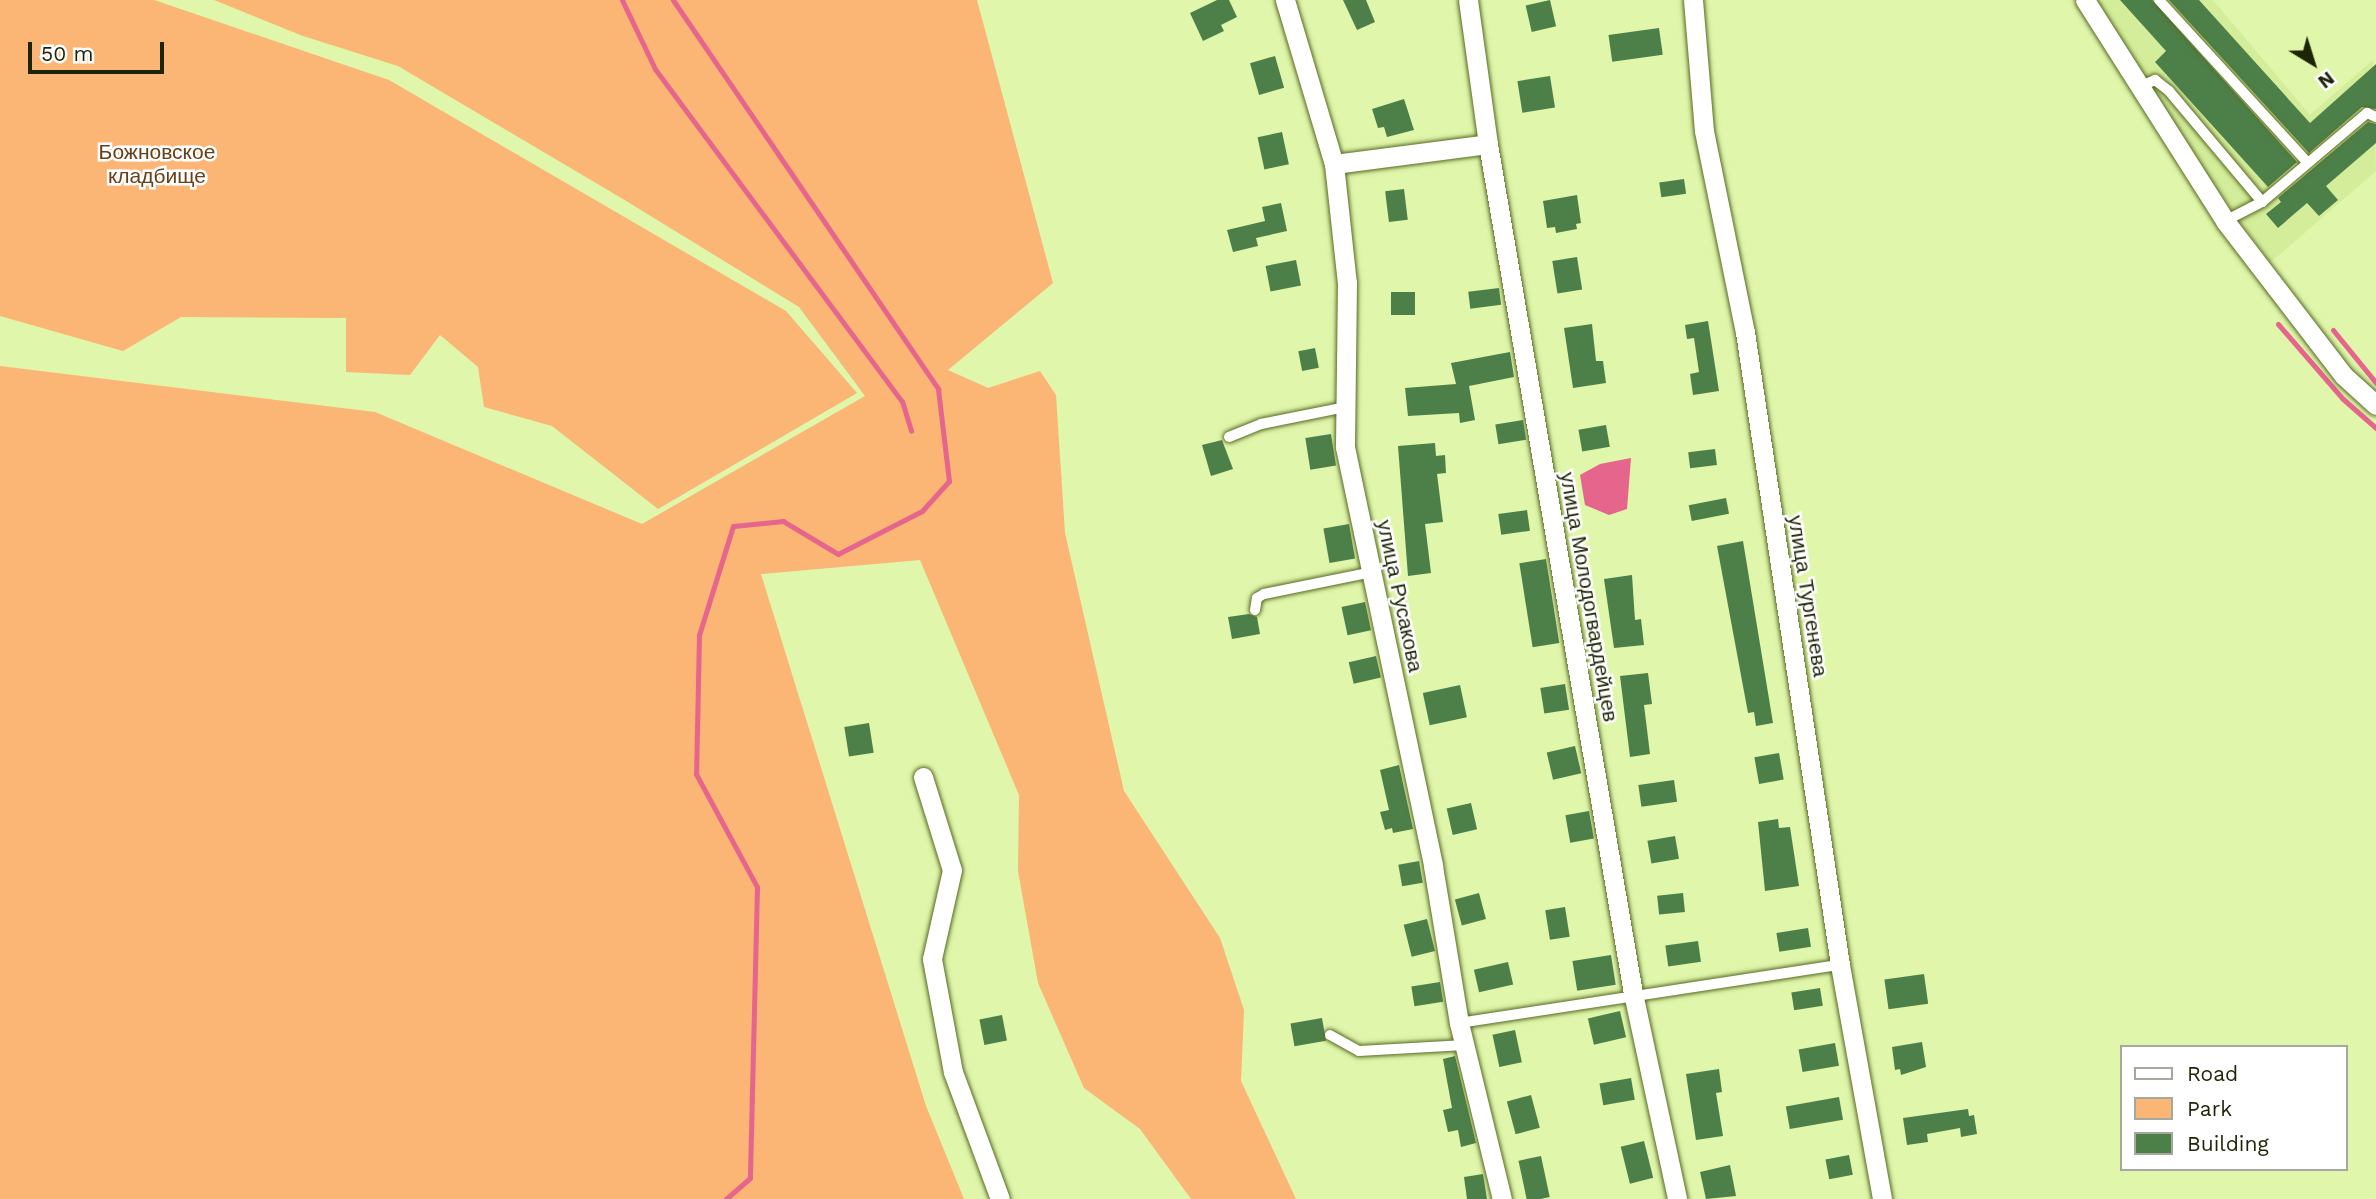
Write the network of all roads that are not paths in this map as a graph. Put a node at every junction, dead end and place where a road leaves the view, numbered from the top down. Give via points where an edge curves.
1 (1286, 0) edge
2 (1468, 0) edge
3 (1693, 0) edge
4 (2085, 0) edge
5 (2159, 0) edge
6 (2137, 88) junction
7 (2376, 117) edge
8 (1488, 144) junction
9 (2305, 160) junction
10 (1334, 164) junction
11 (2262, 202) junction
12 (2225, 221) junction
13 (2376, 405) edge
14 (1346, 407) junction
15 (1229, 437) dead end
16 (1371, 572) junction
17 (1255, 610) dead end
18 (923, 776) dead end
19 (1840, 965) junction
20 (1633, 993) junction
21 (1460, 1023) junction
22 (1329, 1035) dead end
23 (1465, 1045) junction
24 (1000, 1199) edge
25 (1502, 1199) edge
26 (1676, 1199) edge
27 (1882, 1199) edge

1 - 10 street, улица Русакова
2 - 8 street, улица Молодогвардейцев
3 - 19 street, улица Тургенева via 1704,131 1745,332
4 - 6 street
5 - 9 lane
6 - 11 lane via 2155,80 2169,91
6 - 12 street
7 - 9 lane via 2367,113
8 - 10 street
8 - 20 street, улица Молодогвардейцев
9 - 11 lane
10 - 14 street, улица Русакова via 1347,283
11 - 12 lane
12 - 13 street via 2344,376
14 - 15 lane via 1261,424
14 - 16 street, улица Русакова via 1345,447
16 - 17 lane via 1264,594 1257,598
16 - 21 street, улица Русакова via 1433,866
18 - 24 street via 952,870 932,959 953,1072
19 - 20 lane
19 - 27 street, улица Тургенева
20 - 21 lane
20 - 26 street, улица Молодогвардейцев
21 - 23 street, улица Русакова
22 - 23 lane via 1359,1051
23 - 25 street, улица Русакова

